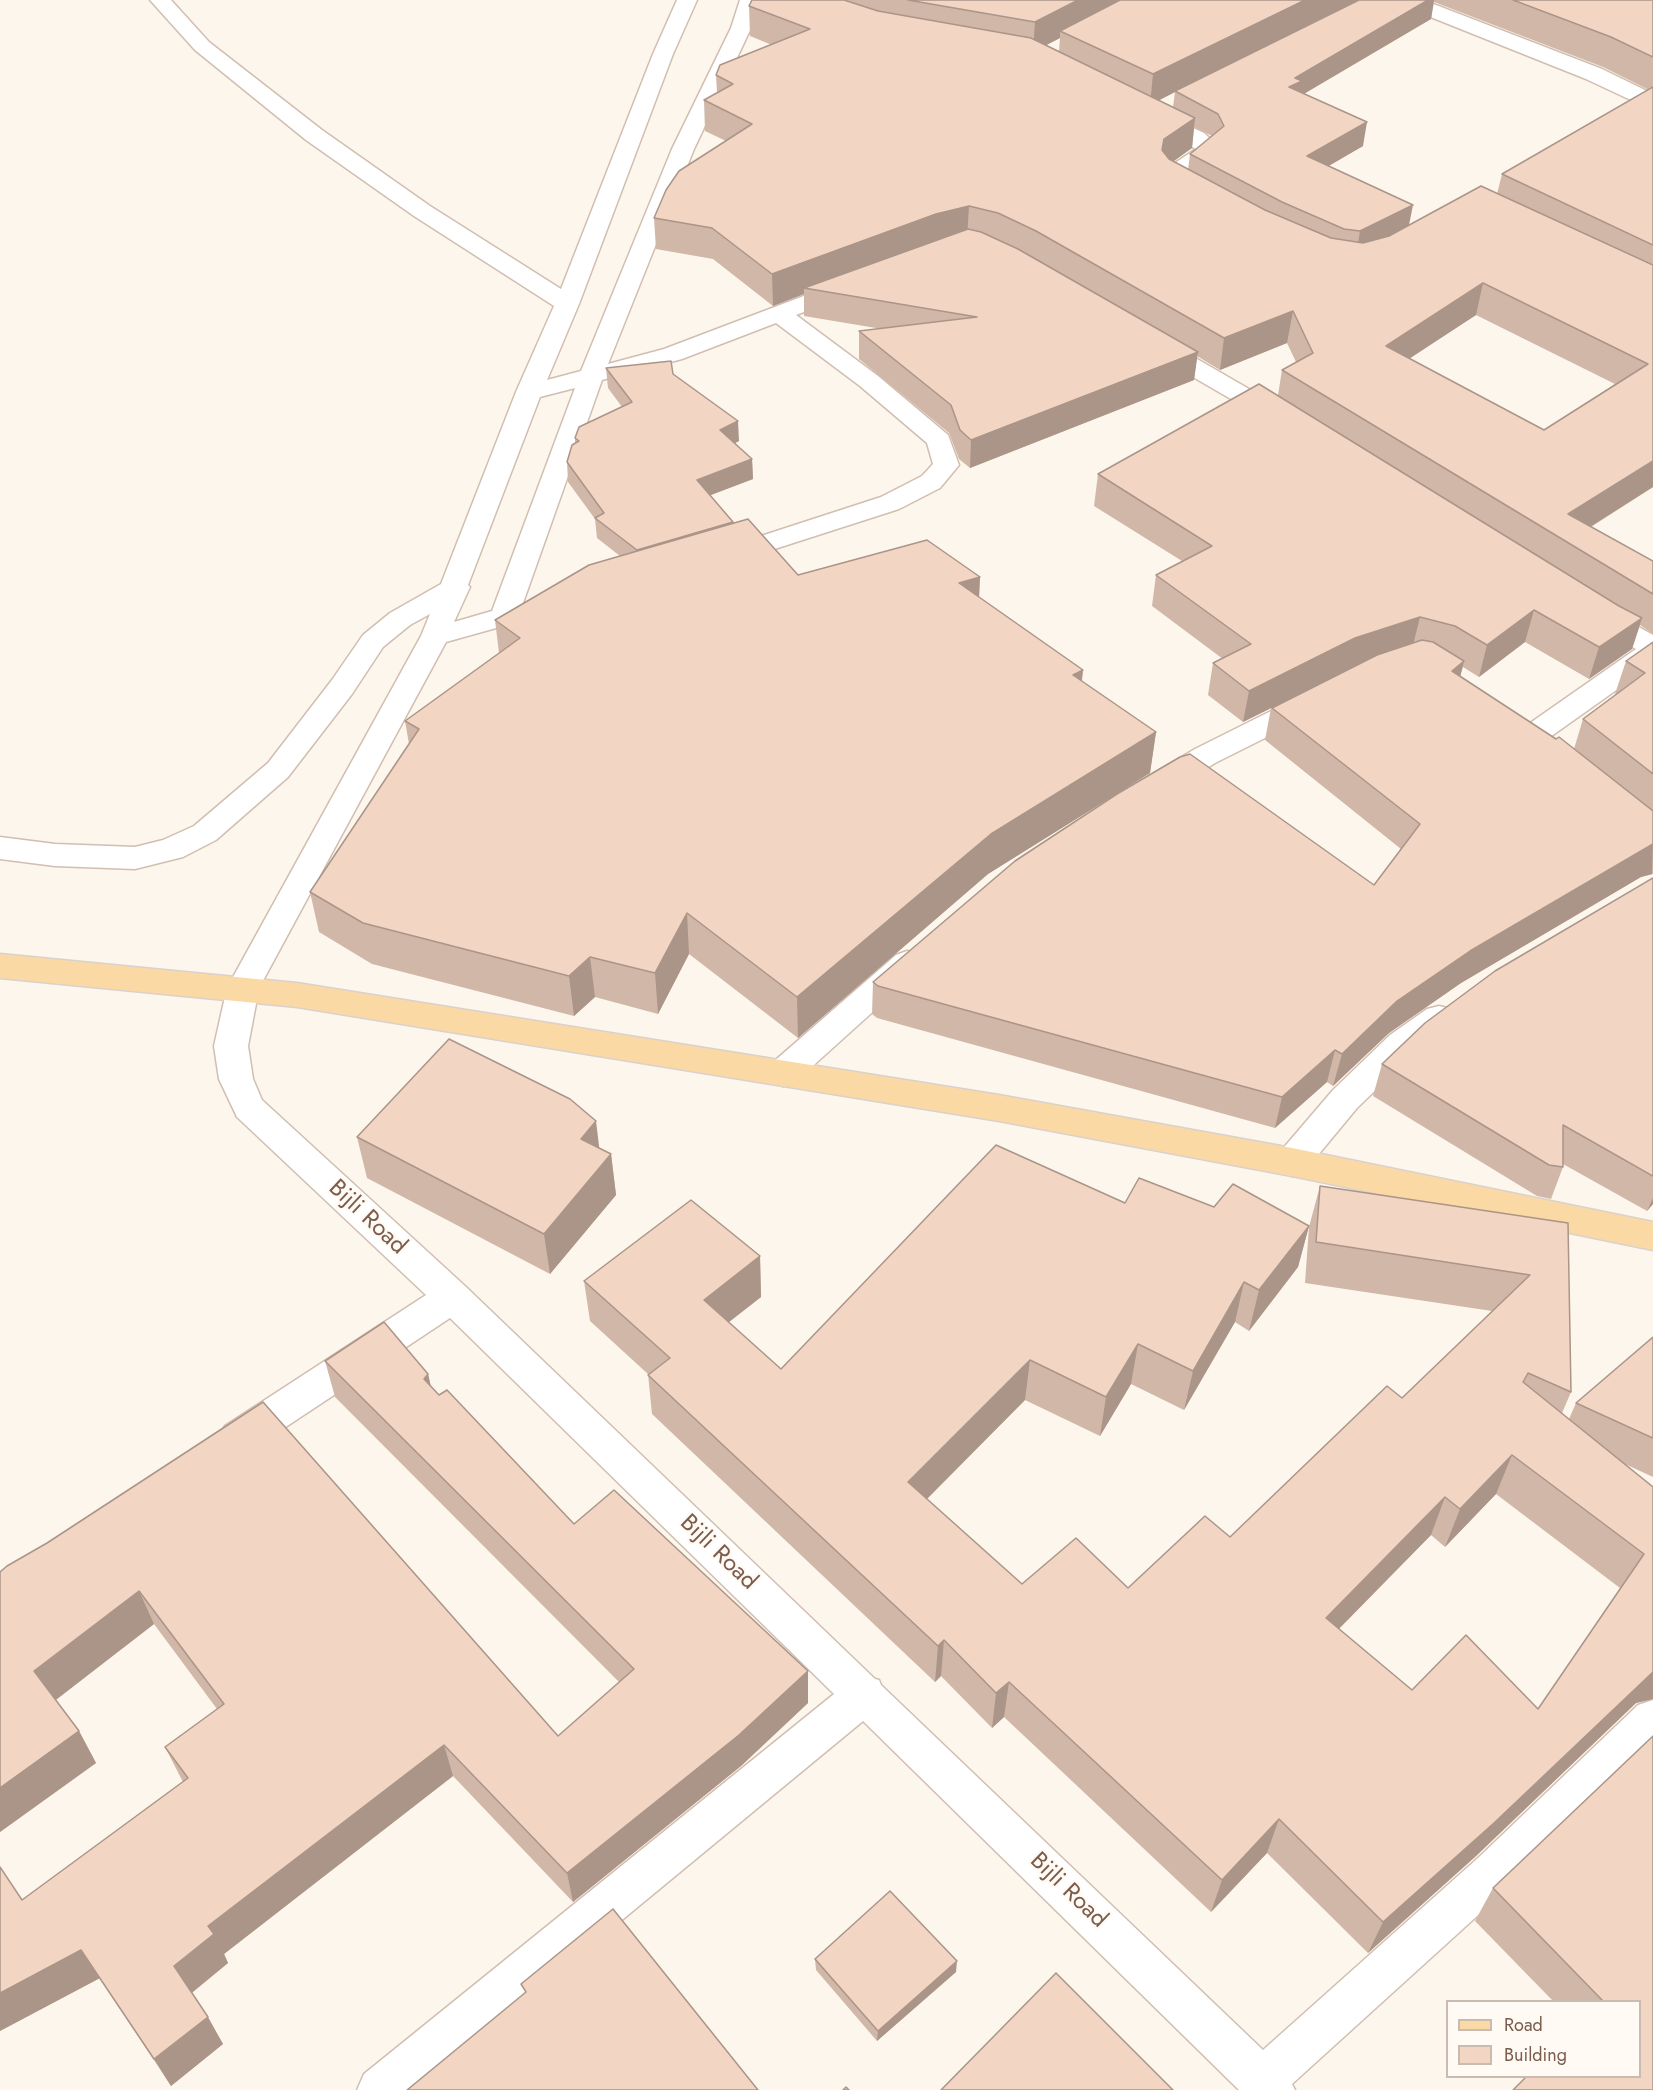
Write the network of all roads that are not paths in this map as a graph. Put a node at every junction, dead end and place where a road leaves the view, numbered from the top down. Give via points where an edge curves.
1 (160, 0) edge
2 (687, 0) edge
3 (750, 0) edge
4 (1405, 0) edge
5 (1171, 104) edge
6 (1597, 133) edge
7 (1216, 208) edge
8 (867, 281) edge
9 (567, 304) junction
10 (778, 314) junction
11 (1136, 333) edge
12 (594, 375) junction
13 (529, 392) junction
14 (1297, 427) edge
15 (702, 564) edge
16 (456, 587) junction
17 (1581, 606) edge
18 (435, 636) junction
19 (1653, 648) edge
20 (1329, 694) edge
21 (1508, 715) edge
22 (1139, 795) edge
23 (0, 848) edge
24 (931, 942) edge
25 (7, 971) edge
26 (243, 988) junction
27 (1464, 1000) edge
28 (783, 1073) junction
29 (1292, 1162) junction
30 (1653, 1236) edge
31 (452, 1297) junction
32 (206, 1459) edge
33 (865, 1694) junction
34 (1653, 1719) edge
35 (1267, 2085) edge
36 (380, 2090) edge

1 - 9 street via 212,53 315,135 431,217
2 - 9 street, Bijli Road
3 - 12 street via 741,28 683,149 604,341
4 - 6 street via 1594,74 1647,99 1644,106
5 - 7 street via 1145,113 1196,138 1208,151 1171,176 1171,180
8 - 10 street
9 - 13 street, Bijli Road
10 - 12 street via 673,354
10 - 15 street via 869,381 939,440 946,465 931,482 890,503
11 - 14 street
12 - 13 street
12 - 18 street via 516,614
13 - 16 street, Bijli Road
16 - 18 street, Bijli Road
16 - 23 street via 400,619 373,642 278,770 205,833 172,849 135,858
17 - 19 street
18 - 26 street, Bijli Road
19 - 21 street via 1543,744
20 - 22 street via 1205,756
24 - 28 street
25 - 26 main road
26 - 28 main road
26 - 31 street, Bijli Road via 231,1046 236,1079 249,1108
27 - 29 street via 1402,1044 1345,1099
28 - 29 main road
29 - 30 main road
31 - 32 street
31 - 33 street, Bijli Road
33 - 35 street, Bijli Road
33 - 36 street
34 - 35 street

